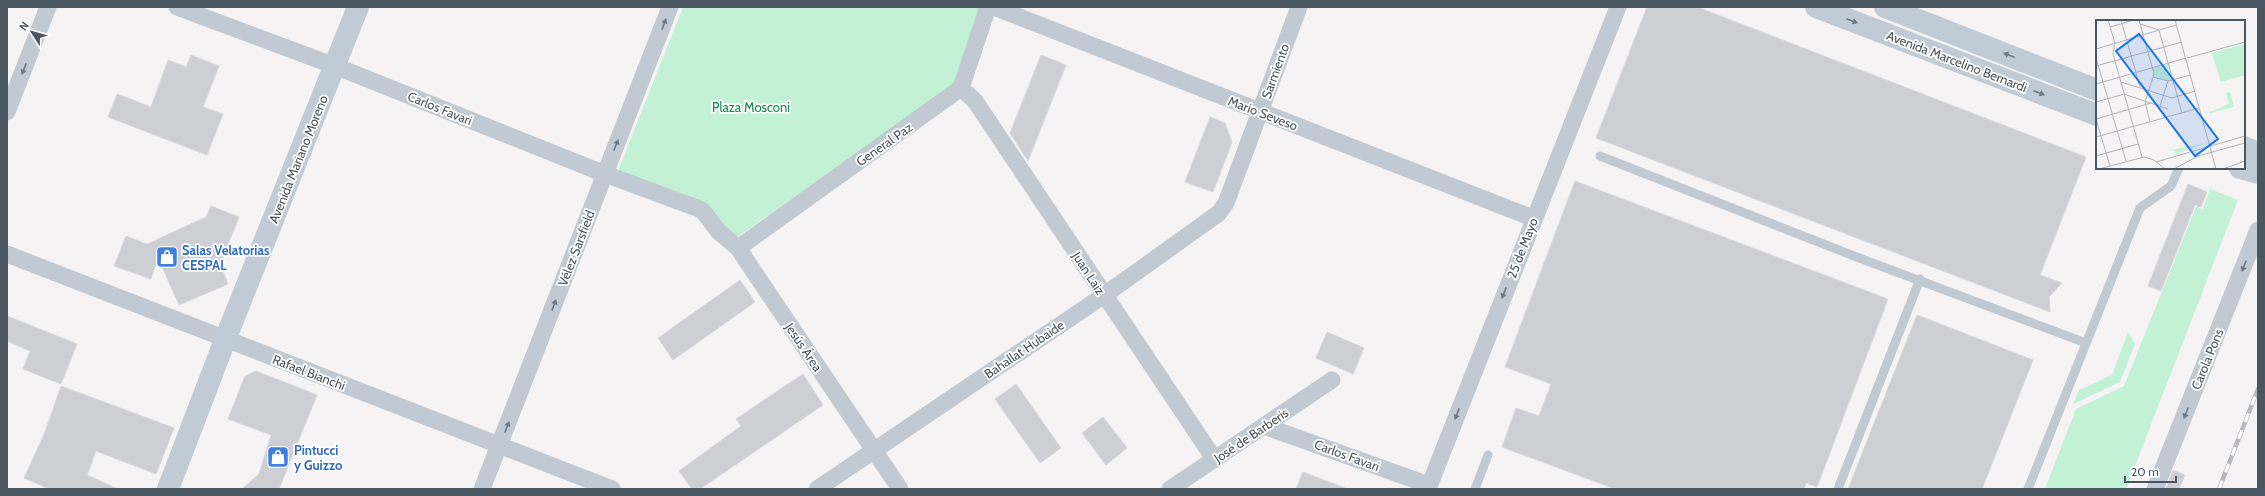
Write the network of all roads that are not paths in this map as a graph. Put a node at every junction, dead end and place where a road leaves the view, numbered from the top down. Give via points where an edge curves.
1 (48, 7) edge
2 (177, 7) edge
3 (358, 7) edge
4 (670, 7) edge
5 (988, 7) edge
6 (994, 7) edge
7 (1299, 7) edge
8 (1618, 7) edge
9 (1816, 7) edge
10 (1885, 7) edge
11 (335, 66) junction
12 (961, 88) junction
13 (2096, 90) edge
14 (7, 112) edge
15 (1260, 112) junction
16 (2096, 115) edge
17 (2245, 147) edge
18 (2258, 153) edge
19 (1600, 156) dead end
20 (2179, 169) edge
21 (2244, 169) edge
22 (2258, 172) edge
23 (605, 174) junction
24 (1226, 203) joint
25 (702, 210) joint
26 (1533, 218) junction
27 (2258, 230) edge
28 (738, 248) junction
29 (7, 254) edge
30 (1920, 279) junction
31 (1104, 296) junction
32 (225, 340) junction
33 (2086, 343) junction
34 (1332, 380) dead end
35 (1264, 426) junction
36 (499, 446) junction
37 (874, 450) junction
38 (1488, 455) dead end
39 (1215, 460) junction
40 (1428, 487) edge
41 (168, 489) edge
42 (482, 489) edge
43 (612, 489) edge
44 (817, 489) edge
45 (900, 489) edge
46 (1170, 489) edge
47 (1475, 489) edge
48 (1838, 489) edge
49 (2028, 489) edge
50 (2156, 489) edge

1 -> 14 street
2 - 11 street, Carlos Favari
3 - 11 main road, Avenida Mariano Moreno
23 -> 4 street, Vélez Sarsfield
5 - 12 street
6 - 15 street, Mario Seveso
7 - 15 street, Sarmiento
8 - 26 street, 25 de Mayo
9 -> 16 main road, Avenida Marcelino Bernardi
13 -> 10 main road, Avenida Marcelino Bernardi
11 - 23 street, Carlos Favari
11 - 32 main road, Avenida Mariano Moreno
12 - 28 street, General Paz
12 - 31 street, Juan Laiz via 976,101
15 - 24 street, Sarmiento
15 - 26 street, Mario Seveso
17 - 18 main road
19 - 30 lane via 1854,256
20 - 33 lane via 2171,186 2140,208
21 - 22 main road
23 - 25 street, Carlos Favari
36 -> 23 street, Vélez Sarsfield
24 - 31 street, Bahallat Hubaide via 1213,218
25 - 28 street, Jesús Área via 719,232
26 -> 40 street, 25 de Mayo
27 -> 50 street, Carola Pons
28 - 37 street, Jesús Área
29 - 32 street, Rafael Bianchi
30 - 33 lane
30 - 48 lane
31 - 37 street, Bahallat Hubaide
31 - 39 street, Juan Laiz
32 - 36 street, Rafael Bianchi
32 - 41 main road, Avenida Mariano Moreno
33 - 49 lane
34 - 35 street, José de Barberis
35 - 39 street, José de Barberis
35 - 40 street, Carlos Favari
36 - 42 street, Vélez Sarsfield
36 - 43 street, Rafael Bianchi
37 - 44 street, Bahallat Hubaide
37 - 45 street, Jesús Área
38 - 47 lane
39 - 46 street, José de Barberis

